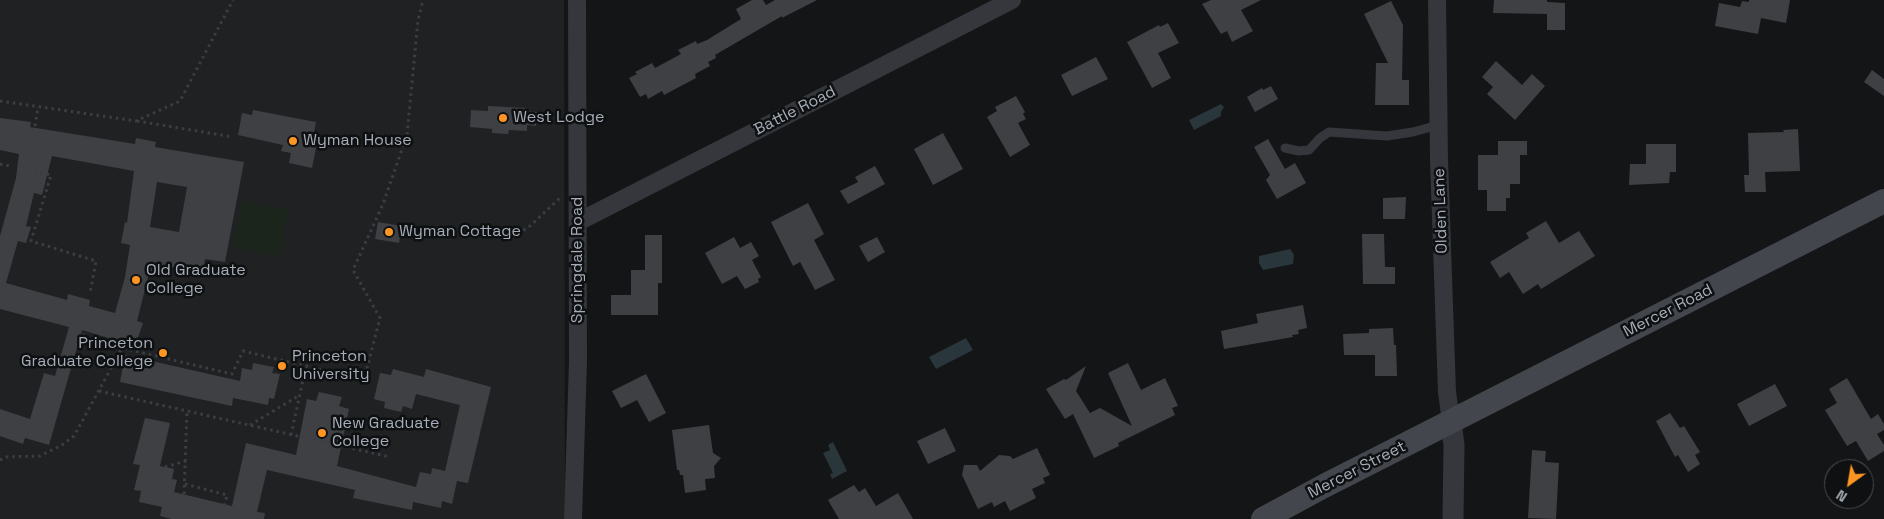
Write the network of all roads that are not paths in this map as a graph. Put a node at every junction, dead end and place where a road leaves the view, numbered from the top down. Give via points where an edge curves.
1 (577, 0) edge
2 (1012, 0) edge
3 (1437, 0) edge
4 (993, 4) edge
5 (1438, 125) junction
6 (1285, 148) dead end
7 (1884, 201) edge
8 (578, 222) junction
9 (1451, 422) junction
10 (573, 519) edge
11 (1263, 519) edge
12 (1453, 519) edge

1 - 8 street, Springdale Road
2 - 4 street, Battle Road
3 - 5 street, Olden Lane
4 - 8 street, Battle Road
5 - 6 lane via 1387,136 1329,132 1309,150
5 - 9 street, Olden Lane via 1447,392
7 - 9 main road, Mercer Road
8 - 10 street, Springdale Road
9 - 11 main road, Mercer Street
9 - 12 street via 1454,445

